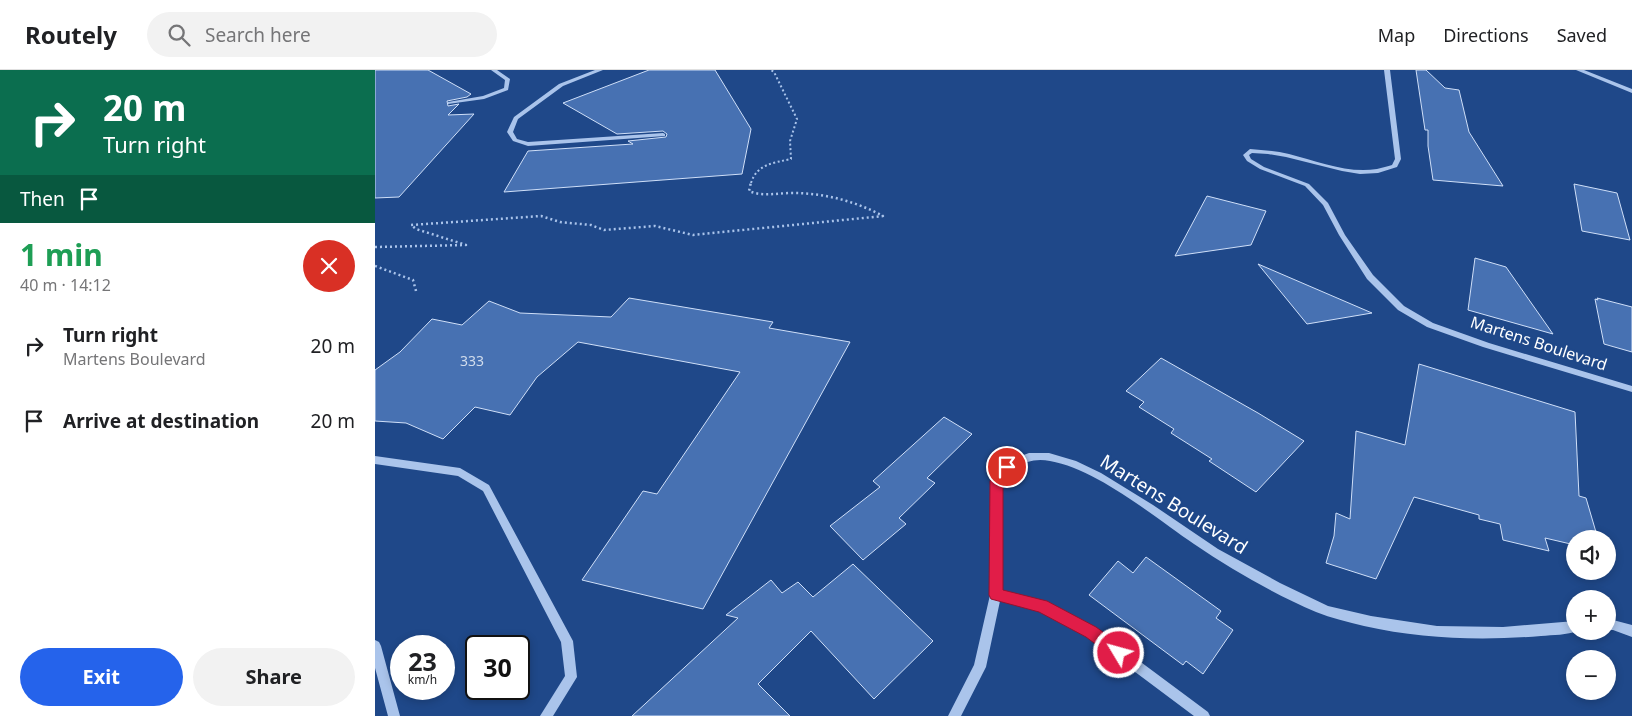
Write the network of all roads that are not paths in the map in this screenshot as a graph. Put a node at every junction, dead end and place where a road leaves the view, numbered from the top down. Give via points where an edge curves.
1 (493, 70) edge
2 (600, 70) edge
3 (1387, 70) edge
4 (1579, 70) edge
5 (1632, 91) edge
6 (450, 103) dead end
7 (663, 135) dead end
8 (1632, 389) edge
9 (375, 460) edge
10 (996, 595) junction
11 (1616, 626) edge
12 (1566, 628) edge
13 (1632, 632) edge
14 (375, 646) edge
15 (394, 716) edge
16 (545, 716) edge
17 (954, 716) edge
18 (1204, 716) edge

1 - 6 street via 508,80 506,89
2 - 7 street via 561,85 516,118 510,132 515,140 528,144
3 - 8 street, Martens Boulevard via 1398,159 1395,166 1377,171 1350,170 1283,154 1250,151 1246,155 1249,160 1307,186 1326,204 1370,277 1401,308 1430,324 1487,345
4 - 5 street
9 - 16 street via 459,472 486,488 567,640 571,677
10 - 12 street, Martens Boulevard via 996,481 1007,467 1029,457 1055,459 1084,468 1214,552 1326,610 1375,623 1435,632 1504,633
10 - 17 street, Martens Boulevard via 980,667
10 - 18 street via 1042,606 1091,632
11 - 13 street
14 - 15 street

